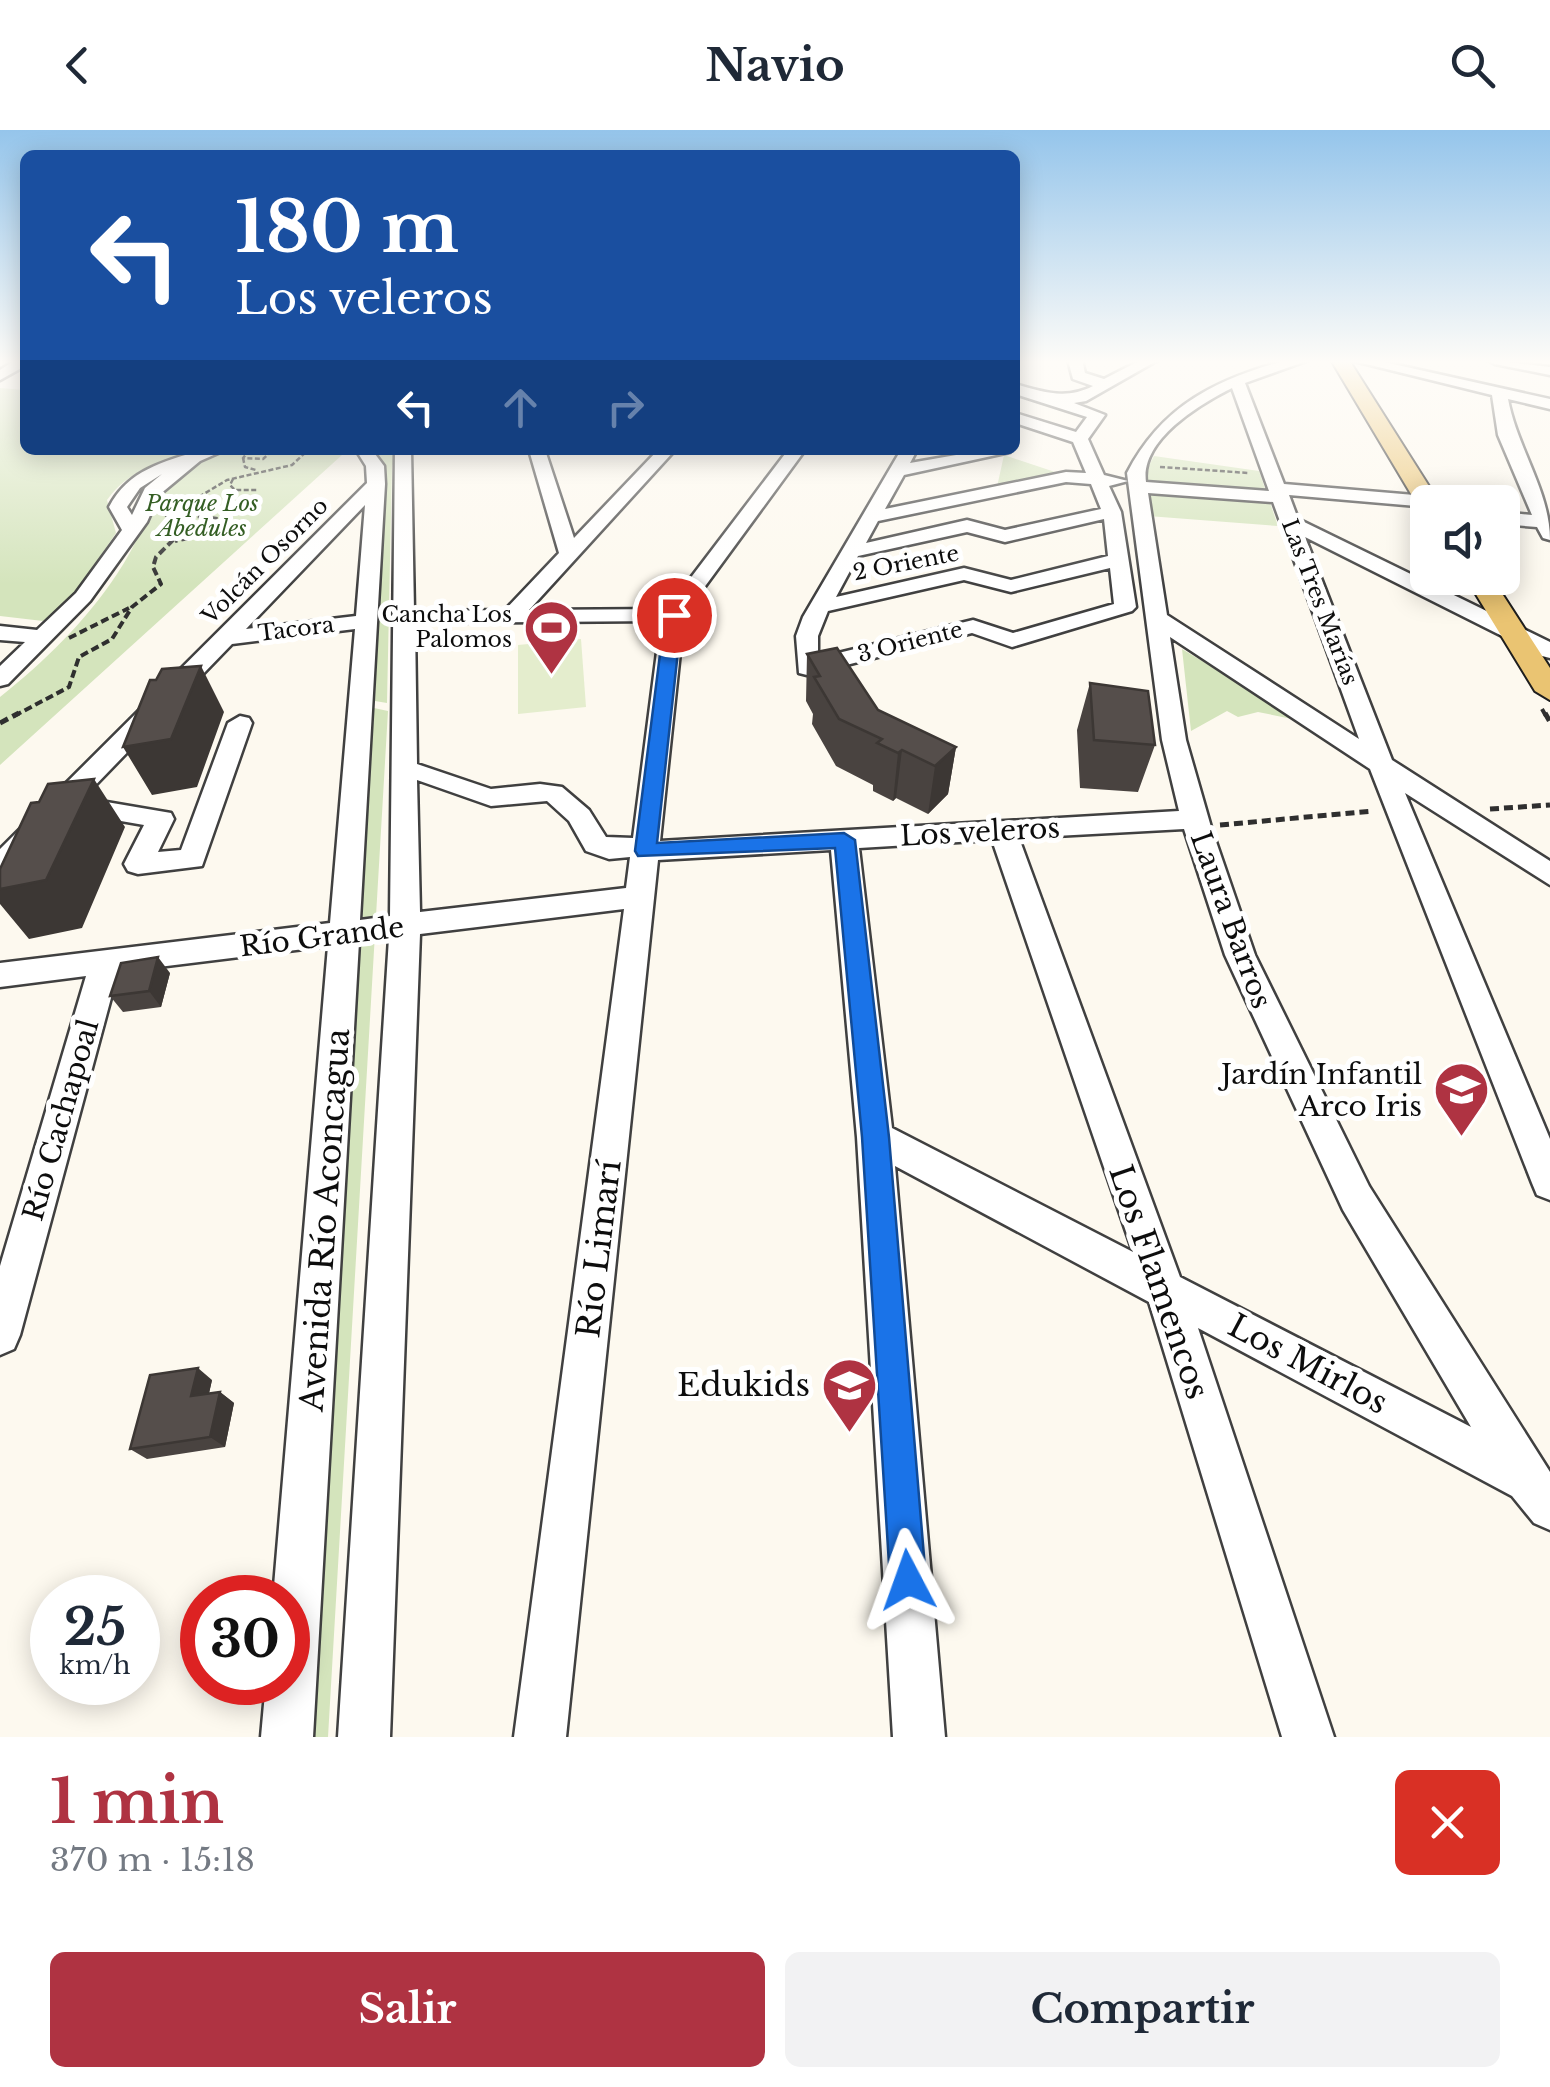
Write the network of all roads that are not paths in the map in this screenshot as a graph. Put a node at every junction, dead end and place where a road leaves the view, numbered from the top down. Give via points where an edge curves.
1 (1068, 435) edge
2 (1083, 435) edge
3 (1161, 435) edge
4 (1257, 435) edge
5 (1389, 435) edge
6 (1395, 435) edge
7 (1506, 435) edge
8 (1080, 439) junction
9 (204, 455) edge
10 (367, 455) edge
11 (406, 455) edge
12 (539, 455) edge
13 (657, 455) edge
14 (792, 455) edge
15 (906, 455) edge
16 (1012, 455) edge
17 (897, 471) junction
18 (1066, 475) junction
19 (1100, 477) junction
20 (1136, 477) junction
21 (376, 484) junction
22 (1421, 485) edge
23 (1423, 485) edge
24 (1276, 486) junction
25 (1410, 500) edge
26 (1112, 512) junction
27 (1520, 513) edge
28 (871, 517) junction
29 (1520, 519) edge
30 (1545, 520) edge
31 (1289, 522) junction
32 (851, 552) junction
33 (569, 554) junction
34 (1118, 560) junction
35 (1491, 595) edge
36 (819, 606) junction
37 (674, 615) junction
38 (404, 617) junction
39 (510, 617) junction
40 (1158, 618) junction
41 (368, 621) junction
42 (0, 633) edge
43 (1515, 634) junction
44 (45, 637) junction
45 (224, 638) junction
46 (1550, 651) edge
47 (0, 679) edge
48 (1550, 691) edge
49 (240, 723) dead end
50 (1381, 765) junction
51 (404, 772) junction
52 (62, 804) junction
53 (1402, 817) junction
54 (1460, 818) junction
55 (1196, 823) junction
56 (1002, 830) junction
57 (844, 840) junction
58 (646, 849) junction
59 (0, 866) edge
60 (1550, 874) edge
61 (642, 896) junction
62 (405, 928) junction
63 (346, 935) junction
64 (105, 963) junction
65 (0, 975) edge
66 (875, 1137) junction
67 (1550, 1183) edge
68 (1164, 1289) junction
69 (0, 1335) edge
70 (1539, 1494) edge
71 (287, 1737) edge
72 (364, 1737) edge
73 (540, 1737) edge
74 (919, 1737) edge
75 (1308, 1737) edge

1 - 8 street
2 - 8 street
3 - 20 street
4 - 24 street, Las Tres Marías
5 - 22 main road
6 - 23 main road
7 - 30 street
8 - 19 street
9 - 44 street via 151,492 132,530
10 - 21 street
11 - 38 street
12 - 33 street
13 - 33 street
14 - 37 street
15 - 17 street
16 - 17 street
16 - 18 street
17 - 28 street
18 - 19 street
18 - 28 street
19 - 20 street
19 - 26 street
20 - 24 street
20 - 40 street, Laura Barros
21 - 41 street, Avenida Río Aconcagua
21 - 45 street, Volcán Osorno
24 - 25 street
24 - 31 street, Las Tres Marías
26 - 32 street via 1009,536 967,526
26 - 34 street
27 - 30 street
28 - 32 street
29 - 30 street
31 - 43 street
31 - 50 street, Las Tres Marías
32 - 36 street
33 - 39 street
34 - 36 street, 2 Oriente via 1011,586 964,574
34 - 36 street, 3 Oriente via 1125,607 1012,640 973,626 807,668 807,636
35 - 43 main road
37 - 39 street
37 - 58 street, Río Limarí
38 - 39 street
38 - 51 street
40 - 50 street
40 - 55 street, Laura Barros via 1174,740
41 - 45 street, Tacora
41 - 63 street, Avenida Río Aconcagua
42 - 44 street
43 - 46 street
43 - 48 main road
44 - 47 street
45 - 52 street, Volcán Osorno
49 - 52 street via 192,859 138,864 160,819
50 - 53 street, Las Tres Marías
50 - 54 street
51 - 58 street, Los veleros via 431,770 480,794 550,791 578,809 596,844
51 - 62 street
52 - 59 street, Volcán Osorno
53 - 54 street
53 - 67 street, Las Tres Marías
54 - 60 street
55 - 56 street, Los veleros via 1126,816
55 - 70 street, Laura Barros via 1247,971 1348,1182
56 - 57 street, Los veleros
56 - 68 street, Los Flamencos
57 - 58 street, Los veleros
57 - 66 street
58 - 61 street, Río Limarí
61 - 62 street, Río Grande
61 - 73 street, Río Limarí
62 - 63 street, Río Grande
62 - 72 street
63 - 64 street, Río Grande
63 - 71 street, Avenida Río Aconcagua
64 - 65 street, Río Grande
64 - 69 street, Río Cachapoal
66 - 68 street, Los Mirlos
66 - 74 street
68 - 70 street, Los Mirlos
68 - 75 street, Los Flamencos

